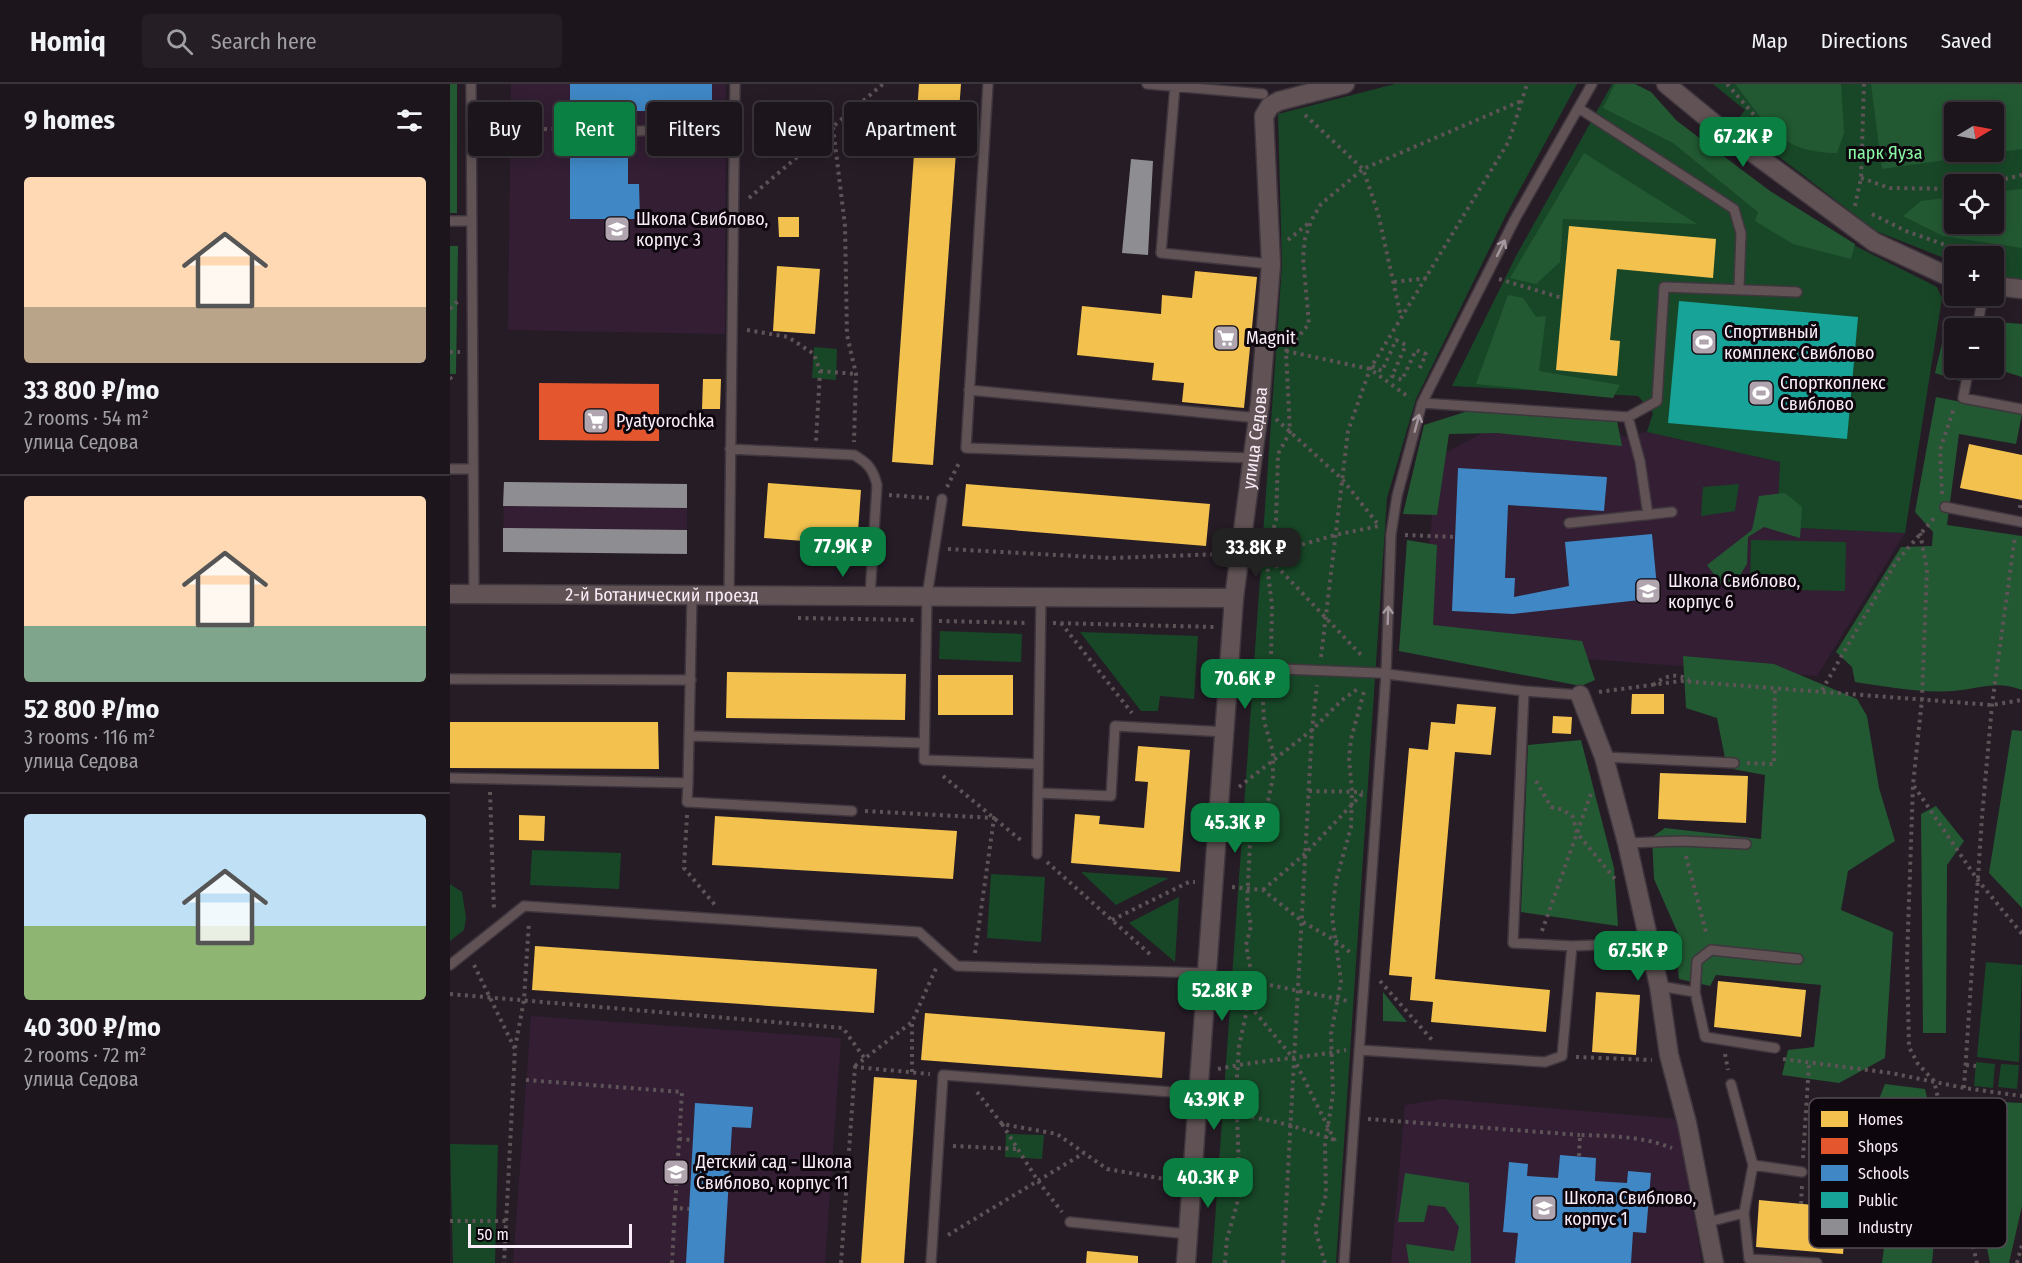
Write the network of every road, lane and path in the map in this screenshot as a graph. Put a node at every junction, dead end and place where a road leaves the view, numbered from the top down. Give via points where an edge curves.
1 (471, 84) edge
2 (735, 84) edge
3 (883, 84) edge
4 (988, 84) edge
5 (1147, 84) edge
6 (1345, 84) edge
7 (1592, 84) edge
8 (1666, 84) edge
9 (1727, 84) edge
10 (1864, 84) edge
11 (1175, 86) junction
12 (1265, 100) edge
13 (1521, 101) dead end
14 (471, 102) edge
15 (734, 102) edge
16 (1580, 109) junction
17 (1303, 113) dead end
18 (833, 127) junction
19 (637, 131) dead end
20 (647, 131) edge
21 (1787, 153) dead end
22 (471, 156) edge
23 (733, 156) edge
24 (1363, 169) junction
25 (2022, 175) edge
26 (1861, 178) junction
27 (2004, 179) edge
28 (1944, 189) edge
29 (1847, 199) dead end
30 (1856, 205) junction
31 (732, 213) junction
32 (1845, 220) junction
33 (450, 221) edge
34 (472, 221) junction
35 (1949, 246) edge
36 (1271, 264) junction
37 (1489, 273) junction
38 (1944, 274) edge
39 (1427, 278) dead end
40 (1394, 282) junction
41 (2004, 287) edge
42 (1739, 288) junction
43 (2022, 289) edge
44 (1797, 292) dead end
45 (1562, 298) dead end
46 (1401, 318) dead end
47 (731, 328) junction
48 (1280, 350) dead end
49 (1286, 351) junction
50 (1372, 366) dead end
51 (820, 372) junction
52 (856, 374) junction
53 (1417, 375) dead end
54 (1967, 378) edge
55 (1412, 386) dead end
56 (969, 390) junction
57 (1963, 398) junction
58 (1422, 403) junction
59 (2022, 409) edge
60 (1628, 417) junction
61 (1266, 418) junction
62 (1290, 432) junction
63 (966, 448) junction
64 (730, 449) junction
65 (815, 453) junction
66 (854, 455) junction
67 (1253, 458) junction
68 (450, 469) edge
69 (473, 469) junction
70 (876, 494) junction
71 (942, 499) junction
72 (2021, 500) edge
73 (1945, 507) junction
74 (1672, 512) dead end
75 (1648, 515) junction
76 (2020, 522) edge
77 (1410, 523) dead end
78 (1569, 523) dead end
79 (1380, 526) junction
80 (1920, 533) junction
81 (1391, 534) junction
82 (1408, 535) junction
83 (1455, 537) dead end
84 (1407, 547) dead end
85 (935, 548) junction
86 (1225, 554) dead end
87 (1255, 555) dead end
88 (1266, 555) junction
89 (450, 594) edge
90 (474, 594) junction
91 (692, 595) junction
92 (729, 596) junction
93 (870, 596) junction
94 (927, 596) junction
95 (1041, 596) junction
96 (1234, 598) junction
97 (786, 618) dead end
98 (926, 621) junction
99 (1040, 623) junction
100 (1061, 623) junction
101 (1215, 627) dead end
102 (1230, 667) junction
103 (1263, 668) junction
104 (1382, 673) junction
105 (450, 679) edge
106 (691, 680) junction
107 (1775, 687) junction
108 (1822, 690) junction
109 (1524, 691) junction
110 (1580, 695) junction
111 (1922, 699) junction
112 (2022, 700) edge
113 (1992, 705) junction
114 (1143, 728) junction
115 (1226, 732) junction
116 (691, 736) junction
117 (924, 743) junction
118 (1522, 754) junction
119 (1604, 757) junction
120 (1273, 760) junction
121 (1734, 763) joint
122 (1038, 764) junction
123 (450, 778) edge
124 (489, 779) junction
125 (688, 783) junction
126 (1913, 785) junction
127 (1239, 788) dead end
128 (1592, 789) dead end
129 (1310, 791) dead end
130 (1352, 791) junction
131 (1377, 791) junction
132 (1365, 792) junction
133 (1038, 793) junction
134 (687, 802) junction
135 (1352, 805) junction
136 (852, 811) joint
137 (1576, 833) junction
138 (1682, 841) junction
139 (1627, 843) junction
140 (1746, 844) dead end
141 (1037, 854) dead end
142 (1977, 879) junction
143 (1619, 884) dead end
144 (1263, 890) dead end
145 (530, 906) junction
146 (725, 918) junction
147 (494, 929) junction
148 (2022, 934) edge
149 (1647, 942) junction
150 (1538, 944) junction
151 (1572, 946) junction
152 (1711, 950) junction
153 (467, 951) junction
154 (943, 953) junction
155 (1798, 959) dead end
156 (450, 965) edge
157 (973, 966) junction
158 (1216, 975) junction
159 (1253, 982) junction
160 (1659, 986) junction
161 (1695, 992) junction
162 (450, 994) edge
163 (489, 997) junction
164 (1338, 999) junction
165 (524, 1000) junction
166 (1248, 1004) junction
167 (1362, 1004) junction
168 (912, 1022) junction
169 (515, 1049) junction
170 (1359, 1050) junction
171 (1728, 1051) dead end
172 (1332, 1053) junction
173 (1776, 1053) joint
174 (1669, 1055) junction
175 (1562, 1056) junction
176 (865, 1059) junction
177 (1294, 1059) junction
178 (1809, 1064) junction
179 (1238, 1065) junction
180 (1966, 1065) junction
181 (1976, 1066) dead end
182 (855, 1067) junction
183 (1218, 1069) dead end
184 (912, 1072) junction
185 (943, 1075) junction
186 (965, 1076) junction
187 (526, 1080) dead end
188 (1934, 1081) junction
189 (1731, 1084) joint
190 (1964, 1088) junction
191 (1199, 1094) junction
192 (2022, 1096) edge
193 (1938, 1098) edge
194 (1215, 1109) dead end
195 (1235, 1113) junction
196 (1354, 1119) junction
197 (1002, 1124) junction
198 (1329, 1127) junction
199 (1580, 1135) junction
200 (1326, 1137) junction
201 (679, 1139) junction
202 (693, 1140) dead end
203 (1335, 1141) junction
204 (938, 1145) junction
205 (1353, 1145) junction
206 (1018, 1149) junction
207 (1693, 1151) junction
208 (1084, 1153) junction
209 (1579, 1156) dead end
210 (1753, 1164) junction
211 (1802, 1172) junction
212 (1164, 1179) dead end
213 (1038, 1181) junction
214 (1801, 1204) dead end
215 (675, 1208) junction
216 (689, 1209) dead end
217 (1744, 1213) junction
218 (450, 1221) edge
219 (506, 1221) junction
220 (1070, 1222) joint
221 (1708, 1222) junction
222 (1188, 1234) junction
223 (932, 1245) junction
224 (2022, 1245) edge
225 (1973, 1248) edge
226 (504, 1263) edge
227 (672, 1263) edge
228 (841, 1263) edge
229 (931, 1263) edge
230 (1186, 1263) edge
231 (1225, 1263) edge
232 (1325, 1263) edge
233 (1344, 1263) edge
234 (1714, 1263) edge
235 (1816, 1263) edge
236 (1977, 1263) edge
237 (2017, 1263) edge

1 - 14 lane
2 - 15 lane
3 - 18 path
4 - 56 lane
5 - 11 lane
6 - 12 street
7 - 16 lane
8 - 32 street
9 - 21 path
10 - 26 path
11 - 12 lane
11 - 36 lane via 1161,253
12 - 36 street, улица Седова
13 - 24 path
37 -> 16 lane via 1515,219
16 - 42 lane via 1734,209 1741,233
17 - 24 path
18 - 31 path
18 - 52 path via 845,226 847,335
19 - 20 lane
22 - 34 lane
23 - 31 lane
24 - 40 path
24 - 49 path via 1321,204 1311,221 1304,258 1309,324
25 - 27 path
26 - 28 path via 1890,188
26 - 30 path
29 - 30 path
30 - 32 path
30 - 35 path via 1906,231
31 - 47 lane
32 - 38 street via 1874,242
33 - 34 lane
34 - 69 lane
36 - 61 street, улица Седова
37 - 45 path via 1504,282
37 - 58 lane
39 - 40 path
40 - 46 path
41 - 43 street
42 - 44 lane
42 - 60 lane via 1664,287 1657,401
47 - 51 path via 788,337 814,354
47 - 64 lane
48 - 49 path
49 - 55 path via 1370,369 1406,396
49 - 62 path
50 - 53 path via 1382,371 1396,340 1406,345 1392,376 1402,380 1416,350 1426,354
51 - 52 path
51 - 65 path
52 - 66 path
54 - 57 lane
56 - 61 lane
56 - 63 lane
57 - 59 lane
57 - 73 path via 1954,409 1940,450 1940,485
58 - 60 lane
81 -> 58 lane
60 - 75 lane
61 - 62 path
61 - 67 street, улица Седова
62 - 79 path via 1342,479
62 - 88 path via 1278,454 1276,520
63 - 67 lane
63 - 71 path
64 - 65 lane
64 - 92 lane
65 - 66 lane
66 - 70 lane via 867,462 874,472
67 - 96 street, улица Седова
68 - 69 lane
69 - 90 lane
70 - 71 path
70 - 93 lane
71 - 85 lane
72 - 76 path
73 - 76 lane
73 - 80 path
74 - 75 lane
75 - 78 lane
76 - 113 path
77 - 82 path
79 - 81 path
79 - 88 path
80 - 108 path via 1896,562
80 - 111 path via 1927,569
81 - 82 path
104 -> 81 lane
82 - 83 path
82 - 84 path
85 - 86 path via 1111,558
85 - 94 lane
87 - 88 path
88 - 103 path via 1272,640 1271,654
88 - 104 path
89 - 90 street, 2-й Ботанический проезд
90 - 91 street, 2-й Ботанический проезд
91 - 92 street, 2-й Ботанический проезд
91 - 106 lane
92 - 93 street, 2-й Ботанический проезд
93 - 94 street, 2-й Ботанический проезд
94 - 95 street, 2-й Ботанический проезд
94 - 98 lane
95 - 96 street, 2-й Ботанический проезд
95 - 99 lane
96 - 102 street, улица Седова
97 - 98 path
98 - 99 path
98 - 117 lane
99 - 100 path
99 - 122 lane
100 - 101 path
100 - 114 path
102 - 103 lane
102 - 115 street, улица Седова
103 - 104 lane
103 - 120 path via 1264,721
104 - 109 lane
104 - 131 lane
105 - 106 lane
106 - 116 lane
107 - 108 path
107 - 110 path via 1692,682
107 - 121 path via 1774,764
108 - 111 path
109 - 110 lane
109 - 118 lane
110 - 119 street
111 - 113 path
111 - 126 path
112 - 113 path
113 - 142 path
114 - 115 lane
114 - 133 lane via 1115,726 1111,796
115 - 158 street, улица Седова
116 - 117 lane
116 - 125 lane
117 - 122 lane via 924,760
118 - 137 path via 1551,807 1573,817
118 - 150 lane via 1514,943
119 - 121 lane
119 - 139 street
120 - 127 path
120 - 130 path via 1367,681 1351,739
120 - 159 path via 1271,795 1266,811 1256,822 1250,844 1247,903 1251,926 1246,945
122 - 133 lane
123 - 124 lane
124 - 125 lane
124 - 147 path
125 - 134 lane
126 - 142 path
126 - 188 path via 1906,959 1910,1047 1918,1064
128 - 137 path
129 - 130 path
130 - 132 path
130 - 135 path
131 - 132 path
131 - 167 lane
132 - 135 path
133 - 141 lane
134 - 136 lane
134 - 146 path via 684,868
135 - 144 path
135 - 164 path via 1350,835 1336,881 1332,915 1341,981
136 - 157 path via 994,818
137 - 143 path
137 - 150 path
138 - 139 lane
138 - 140 lane
138 - 152 path
139 - 149 street
142 - 148 path
142 - 180 path
145 - 146 lane
145 - 147 lane via 524,906
145 - 165 path
146 - 154 lane via 919,932
147 - 153 lane
149 - 151 lane
149 - 160 street
150 - 151 lane
151 - 175 lane
152 - 155 lane
152 - 161 lane via 1697,961
153 - 156 lane
153 - 163 path
154 - 157 lane via 957,966
154 - 168 path
157 - 158 lane
158 - 159 path
158 - 166 path
158 - 191 street, улица Седова
159 - 164 path
159 - 166 path
160 - 161 lane
160 - 174 street
161 - 173 lane via 1705,1037
162 - 163 path
163 - 165 path
163 - 169 path
164 - 167 path
164 - 172 path via 1331,1034
165 - 169 path
165 - 176 path via 843,1028
166 - 177 path
166 - 179 path
167 - 170 lane
168 - 176 path
168 - 184 path
169 - 219 path
170 - 172 path
170 - 175 lane via 1545,1062
170 - 196 lane
171 - 189 path via 1724,1050
172 - 177 path
172 - 198 path
173 - 178 path
174 - 175 path via 1648,1061
174 - 207 street
176 - 182 path
177 - 179 path
177 - 198 path
178 - 188 path
178 - 211 path
179 - 183 path
179 - 195 path
180 - 181 path
180 - 190 path
182 - 184 path
182 - 228 path
184 - 185 path
185 - 186 lane
185 - 204 lane
186 - 191 lane
186 - 197 path
187 - 201 path via 682,1092
188 - 190 path
188 - 193 path
189 - 210 lane
190 - 192 path via 2008,1091
191 - 222 street, улица Седова
194 - 195 path
195 - 200 path
195 - 231 path via 1240,1193 1227,1239
196 - 199 path
196 - 205 lane
197 - 206 path
197 - 208 path via 1057,1134
198 - 200 path
198 - 203 path
199 - 207 path via 1629,1137 1684,1153
199 - 209 path
200 - 203 path
200 - 232 path via 1326,1195 1315,1229
201 - 202 path
201 - 215 path
203 - 205 path
204 - 206 path
204 - 223 lane
205 - 233 lane
206 - 213 path
207 - 221 street
208 - 212 path via 1107,1169
208 - 213 path
210 - 211 lane
210 - 217 lane
211 - 214 path
213 - 220 path
213 - 223 path
215 - 216 path
215 - 227 path
217 - 221 lane
217 - 235 lane via 1749,1259
218 - 219 path
219 - 226 path
220 - 222 lane
221 - 234 street
222 - 230 street, улица Седова
223 - 229 lane
224 - 237 path
225 - 236 path

